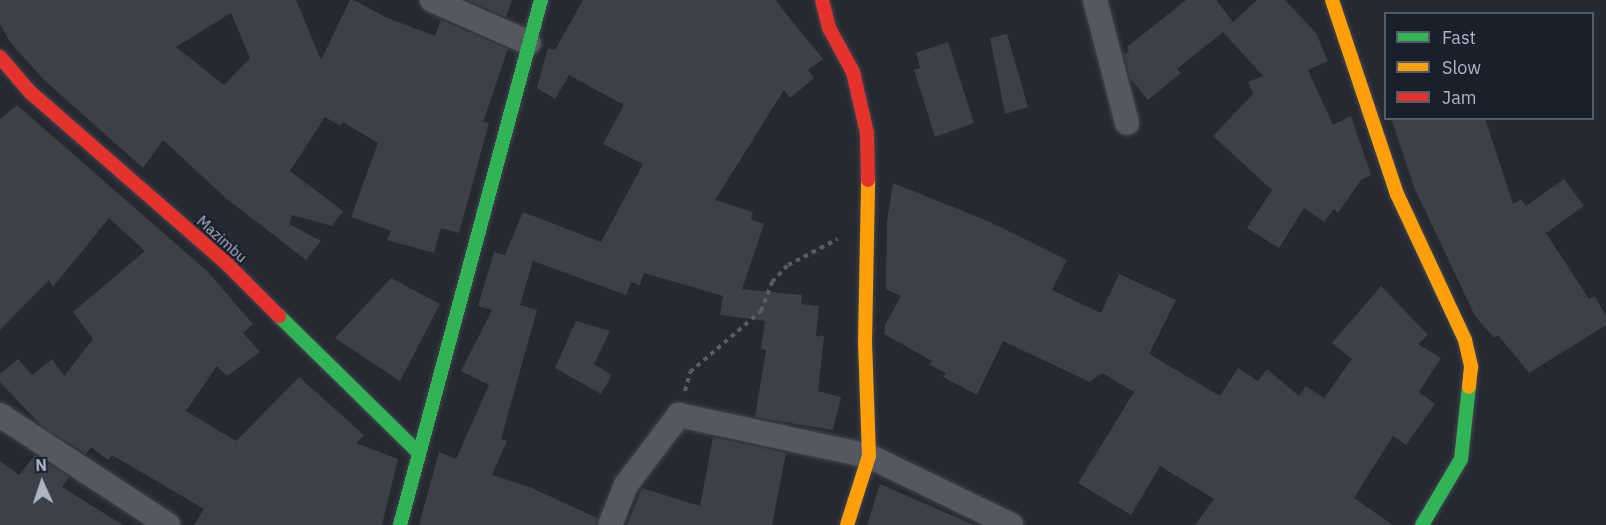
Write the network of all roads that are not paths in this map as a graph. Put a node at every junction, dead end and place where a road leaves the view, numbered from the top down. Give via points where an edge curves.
1 (432, 0) edge
2 (541, 0) edge
3 (822, 0) edge
4 (1095, 0) edge
5 (1332, 0) edge
6 (529, 43) junction
7 (0, 57) edge
8 (1127, 123) dead end
9 (0, 415) edge
10 (417, 451) junction
11 (868, 456) junction
12 (168, 525) edge
13 (399, 525) edge
14 (610, 525) edge
15 (847, 525) edge
16 (1011, 525) edge
17 (1422, 525) edge

1 - 6 street
2 - 6 street
3 - 11 street via 829,28 853,72 867,133
4 - 8 street
5 - 17 street via 1397,194 1465,340 1471,367 1461,459
6 - 10 street
7 - 10 street, Mazimbu via 30,92 224,261
9 - 12 street
10 - 13 street
11 - 14 street via 679,415 626,485
11 - 15 street
11 - 16 street

